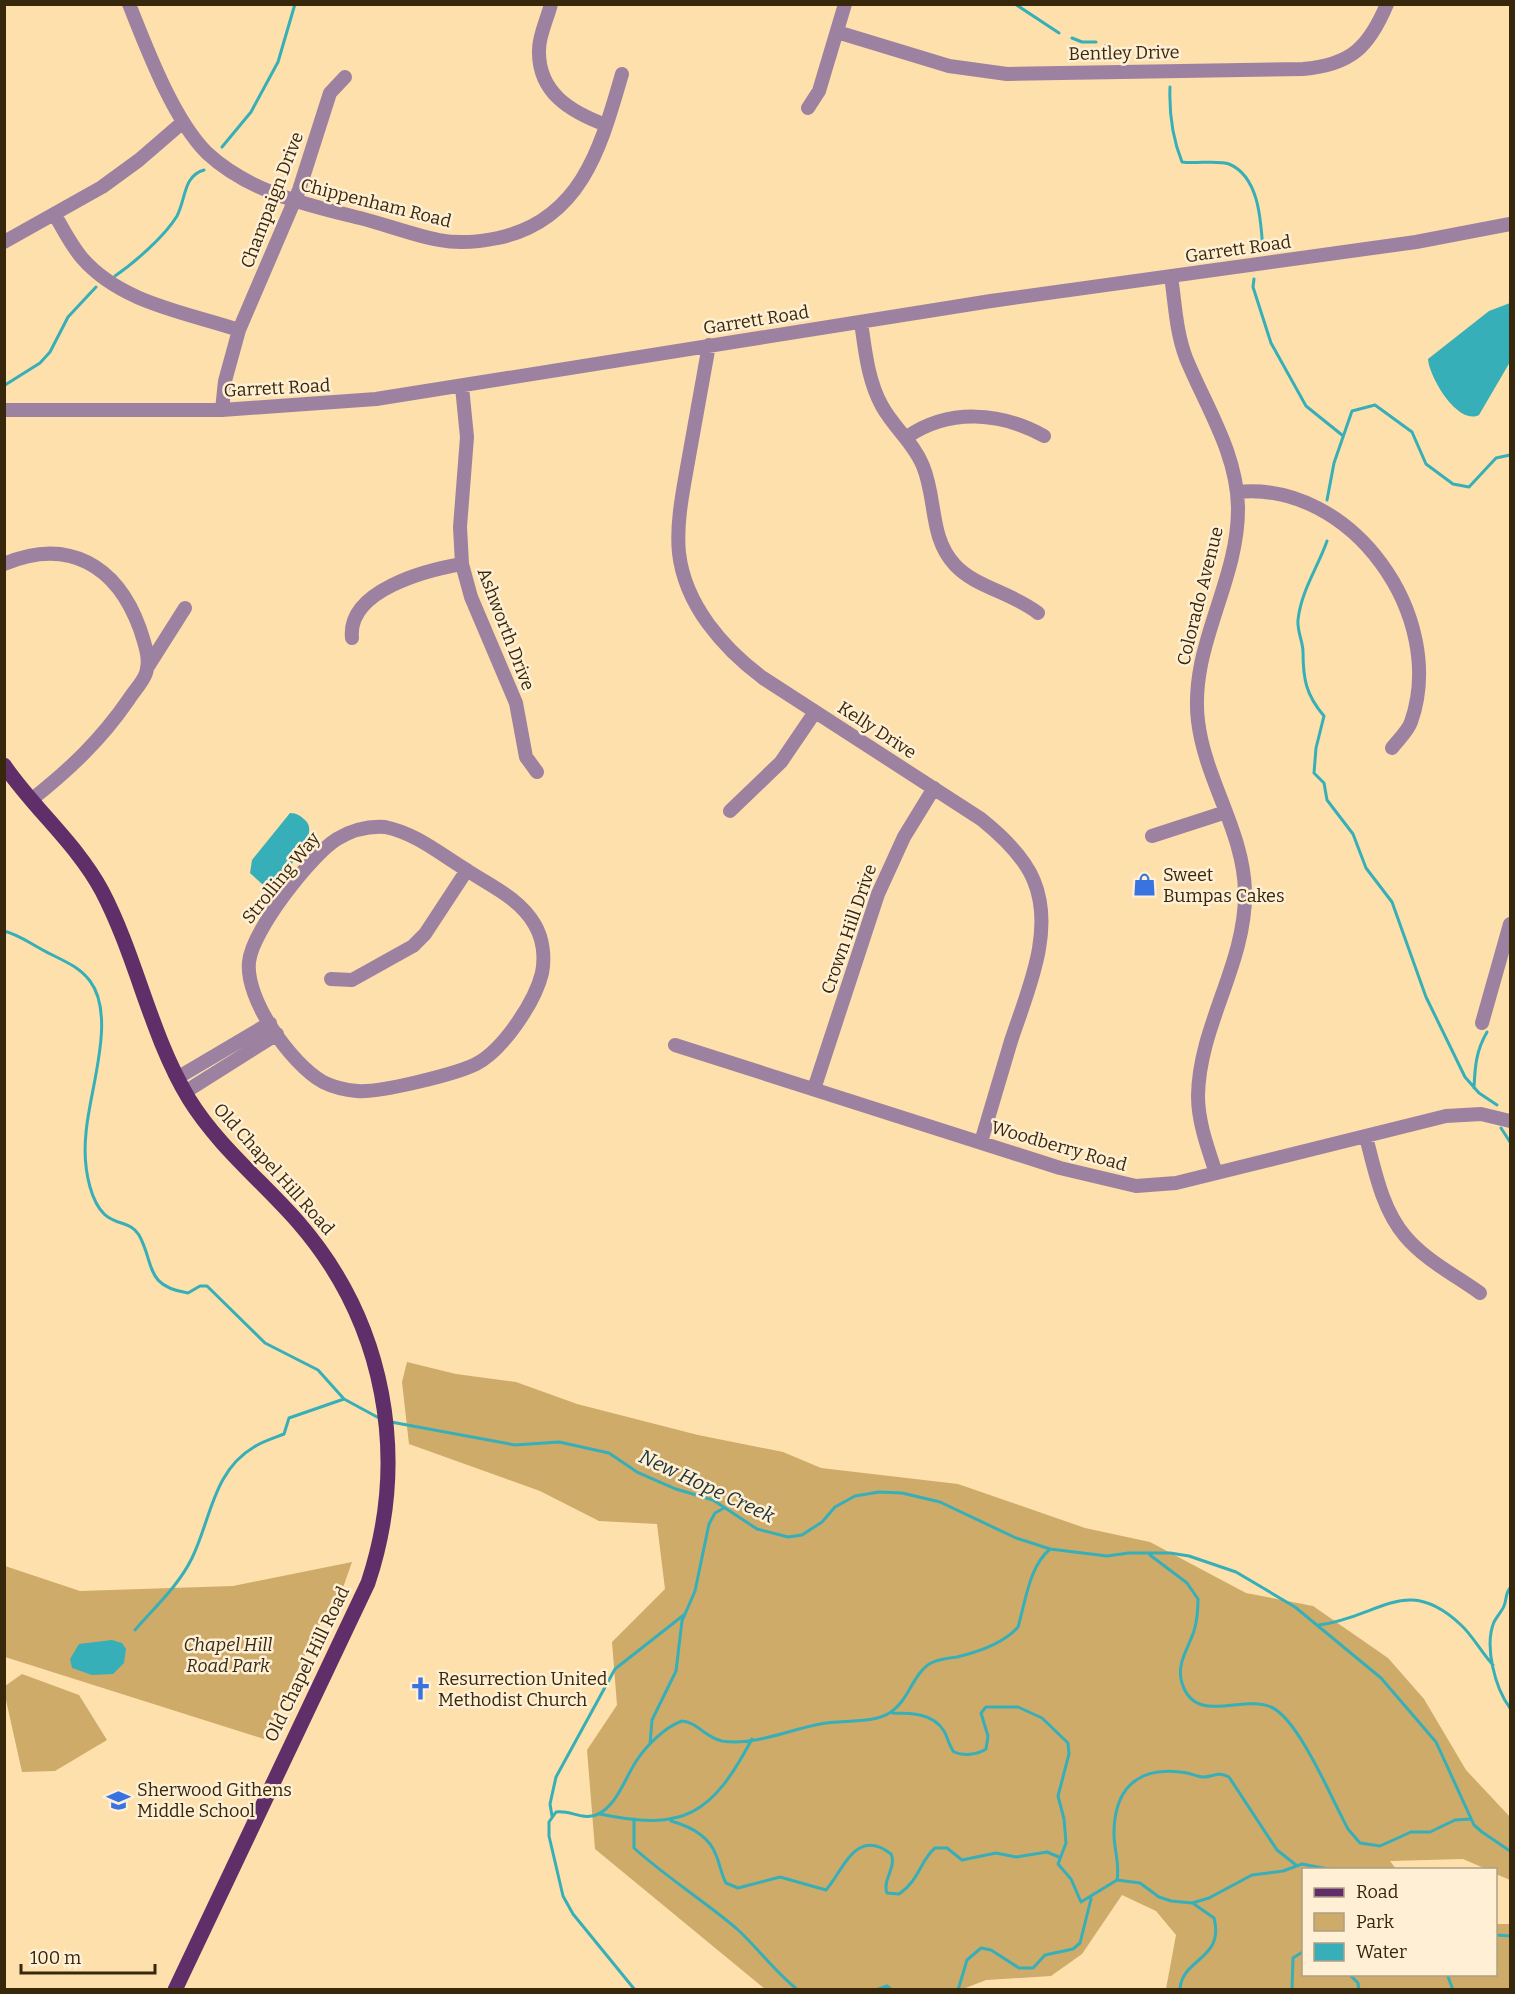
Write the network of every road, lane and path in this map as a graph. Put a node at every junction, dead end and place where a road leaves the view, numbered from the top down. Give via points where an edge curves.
1 (129, 4) edge
2 (551, 4) edge
3 (845, 4) edge
4 (1387, 4) edge
5 (837, 32) junction
6 (622, 74) dead end
7 (345, 77) dead end
8 (808, 108) dead end
9 (183, 122) junction
10 (606, 125) junction
11 (295, 201) junction
12 (55, 215) junction
13 (1510, 224) edge
14 (4, 242) edge
15 (1171, 276) junction
16 (861, 322) junction
17 (239, 330) junction
18 (709, 345) junction
19 (462, 387) junction
20 (4, 410) edge
21 (222, 410) junction
22 (1044, 435) dead end
23 (907, 437) junction
24 (1237, 492) junction
25 (4, 564) edge
26 (462, 564) junction
27 (185, 608) dead end
28 (1038, 613) dead end
29 (352, 638) dead end
30 (147, 668) junction
31 (815, 712) junction
32 (1392, 748) dead end
33 (5, 765) edge
34 (537, 772) dead end
35 (934, 788) junction
36 (31, 800) junction
37 (730, 811) dead end
38 (1226, 812) junction
39 (1152, 836) dead end
40 (466, 870) junction
41 (1510, 924) edge
42 (1508, 938) edge
43 (331, 979) dead end
44 (1482, 1023) dead end
45 (273, 1028) junction
46 (675, 1045) dead end
47 (223, 1051) junction
48 (231, 1063) junction
49 (177, 1078) junction
50 (814, 1089) junction
51 (185, 1092) junction
52 (1510, 1120) edge
53 (1366, 1137) junction
54 (981, 1142) junction
55 (1216, 1173) junction
56 (1480, 1293) dead end
57 (175, 1989) edge

1 - 9 street, Chippenham Road
2 - 10 street via 539,50 549,86 569,110
3 - 5 street
4 - 5 street, Bentley Drive via 1373,33 1356,53 1324,67 1303,69 997,73 949,66
5 - 8 street via 819,91
6 - 10 street, Chippenham Road
7 - 11 street, Champaign Drive via 330,93
9 - 11 street, Chippenham Road via 207,152 228,170
9 - 12 street via 123,172
10 - 11 street, Chippenham Road via 594,160 572,195 535,225 514,234 471,242 440,240
11 - 17 street, Champaign Drive
12 - 14 street
12 - 17 street via 83,259 113,285 148,301
13 - 15 street, Garrett Road via 1416,242
15 - 16 street, Garrett Road
15 - 24 street, Colorado Avenue via 1182,345 1226,448
16 - 18 street, Garrett Road
16 - 23 street via 868,368 881,405
17 - 21 street, Champaign Drive via 225,381
18 - 19 street, Garrett Road
18 - 31 street, Kelly Drive via 682,498 678,541 682,567 704,616 721,642 756,673
19 - 21 street, Garrett Road via 330,404
19 - 26 street, Ashworth Drive via 467,437 460,527
20 - 21 street, Garrett Road
22 - 23 street via 1015,421 987,417 928,424
23 - 28 street via 922,464 941,545 953,563 967,575 1017,598
24 - 32 street via 1275,494 1331,517 1370,548 1395,584 1414,633 1418,681 1410,725
24 - 38 street, Colorado Avenue via 1235,543 1197,686 1201,736
25 - 30 street via 33,553 49,552 76,558 107,576 136,619 147,652
26 - 29 street via 416,574 385,590 354,619
26 - 34 street, Ashworth Drive via 471,597 516,704 526,757
27 - 30 street
30 - 36 street via 110,727 73,766
31 - 35 street, Kelly Drive
31 - 37 street via 781,762
33 - 36 main road, Old Chapel Hill Road
35 - 50 street, Crown Hill Drive via 894,857 878,894
35 - 54 street, Kelly Drive via 997,832 1024,864 1038,896 1041,934 1034,972
36 - 49 main road, Old Chapel Hill Road via 102,891
38 - 39 street
38 - 55 street, Colorado Avenue via 1241,861 1245,897 1237,951 1200,1074 1200,1112
40 - 43 street via 413,946 352,980
40 - 45 street, Strolling Way via 394,829 365,828 330,844 266,921 252,947 251,985
40 - 45 street, Strolling Way via 520,905 534,924 543,948 537,987 494,1052 466,1068 360,1092 333,1086 314,1076
41 - 42 street
42 - 44 street
45 - 47 street
45 - 48 street
46 - 50 street, Woodberry Road
47 - 48 street
47 - 49 street
48 - 51 street
49 - 51 main road, Old Chapel Hill Road
50 - 54 street, Woodberry Road
51 - 57 main road, Old Chapel Hill Road via 204,1121 322,1252 361,1322 381,1386 390,1459 383,1529 360,1602
52 - 53 street, Woodberry Road via 1481,1114 1446,1116
53 - 55 street, Woodberry Road
53 - 56 street via 1382,1194 1401,1231
54 - 55 street, Woodberry Road via 1127,1185 1162,1185

